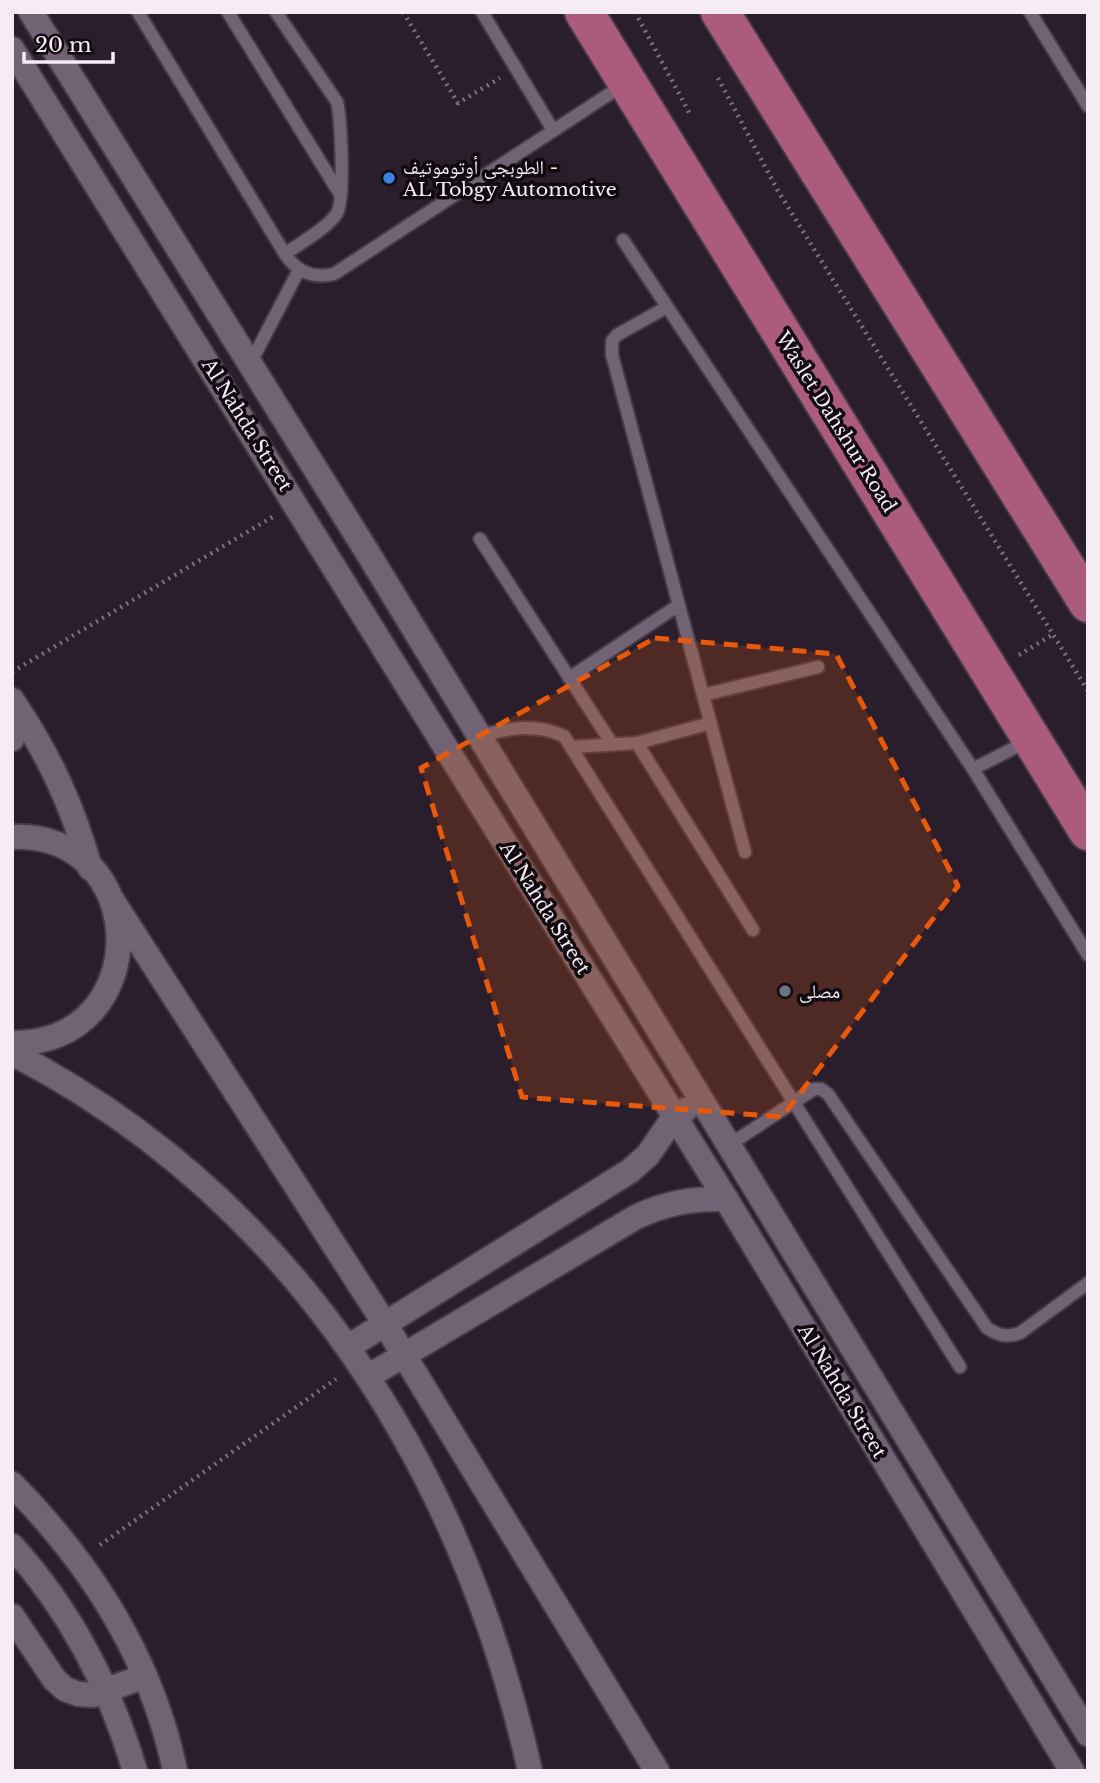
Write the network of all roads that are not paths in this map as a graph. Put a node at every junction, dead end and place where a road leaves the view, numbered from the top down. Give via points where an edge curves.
1 (31, 12) edge
2 (138, 12) edge
3 (228, 12) edge
4 (276, 12) edge
5 (482, 12) edge
6 (584, 12) edge
7 (720, 12) edge
8 (1030, 12) edge
9 (12, 48) edge
10 (627, 82) junction
11 (1088, 106) edge
12 (553, 130) junction
13 (341, 195) junction
14 (623, 240) dead end
15 (285, 254) junction
16 (299, 270) junction
17 (667, 307) junction
18 (250, 364) junction
19 (480, 539) dead end
20 (369, 555) junction
21 (339, 572) junction
22 (1088, 603) edge
23 (679, 605) junction
24 (818, 667) dead end
25 (569, 678) junction
26 (704, 695) junction
27 (14, 704) edge
28 (711, 723) junction
29 (479, 736) junction
30 (12, 739) edge
31 (1031, 739) junction
32 (637, 743) junction
33 (612, 744) junction
34 (572, 747) junction
35 (973, 769) junction
36 (1088, 831) edge
37 (12, 837) edge
38 (745, 852) dead end
39 (90, 868) junction
40 (112, 900) junction
41 (753, 930) dead end
42 (1088, 955) edge
43 (12, 1043) edge
44 (12, 1053) edge
45 (702, 1099) junction
46 (794, 1103) junction
47 (674, 1117) junction
48 (729, 1145) junction
49 (726, 1199) junction
50 (1088, 1283) edge
51 (385, 1324) junction
52 (404, 1354) junction
53 (359, 1362) junction
54 (960, 1367) dead end
55 (12, 1484) edge
56 (12, 1546) edge
57 (12, 1616) edge
58 (145, 1676) junction
59 (106, 1690) junction
60 (1088, 1734) edge
61 (135, 1771) edge
62 (175, 1771) edge
63 (530, 1771) edge
64 (657, 1771) edge
65 (1072, 1771) edge

1 - 18 street, Al Nahda Street
2 - 15 lane
3 - 13 lane
4 - 13 lane via 337,102
5 - 12 lane
6 - 10 main road, Waslet Dahshur Road
7 - 22 main road
8 - 11 lane
9 - 21 street, Al Nahda Street
10 - 12 lane
10 - 31 main road, Waslet Dahshur Road
12 - 16 lane via 334,274
13 - 15 lane via 339,210 331,220
14 - 17 lane
15 - 16 lane
16 - 18 lane
17 - 23 lane via 617,335 612,355
17 - 35 lane
18 - 20 street, Al Nahda Street
19 - 25 lane
20 - 21 street
20 - 29 street, Al Nahda Street
21 - 47 street, Al Nahda Street
23 - 25 lane
23 - 26 lane
24 - 26 lane
25 - 33 lane
26 - 28 lane
27 - 30 street
27 - 39 street via 59,778
28 - 32 lane
28 - 38 lane
29 - 34 lane via 538,727 564,736
29 - 45 street, Al Nahda Street
31 - 35 lane
31 - 36 main road, Waslet Dahshur Road
32 - 33 lane
32 - 41 lane
33 - 34 lane
34 - 46 lane
35 - 42 lane
37 - 39 street via 59,846
39 - 40 street
40 - 43 street via 118,919 119,958 105,994 79,1023 62,1033
40 - 51 street
44 - 53 street via 125,1122 208,1189 282,1264
45 - 47 street
45 - 48 street, Al Nahda Street
46 - 48 lane
46 - 50 lane via 814,1089 828,1094 987,1328 999,1336 1020,1333
46 - 54 lane
47 - 49 street, Al Nahda Street
47 - 51 street via 631,1171
48 - 60 street, Al Nahda Street
49 - 52 street via 689,1199 636,1217
49 - 65 street, Al Nahda Street
51 - 52 street
51 - 53 street
52 - 53 street
52 - 64 street
53 - 63 street via 407,1440 471,1574 497,1644
55 - 58 street via 78,1560 119,1622
56 - 59 street via 74,1628
57 - 59 street via 65,1689 93,1695
58 - 59 street
58 - 62 street
59 - 61 street

